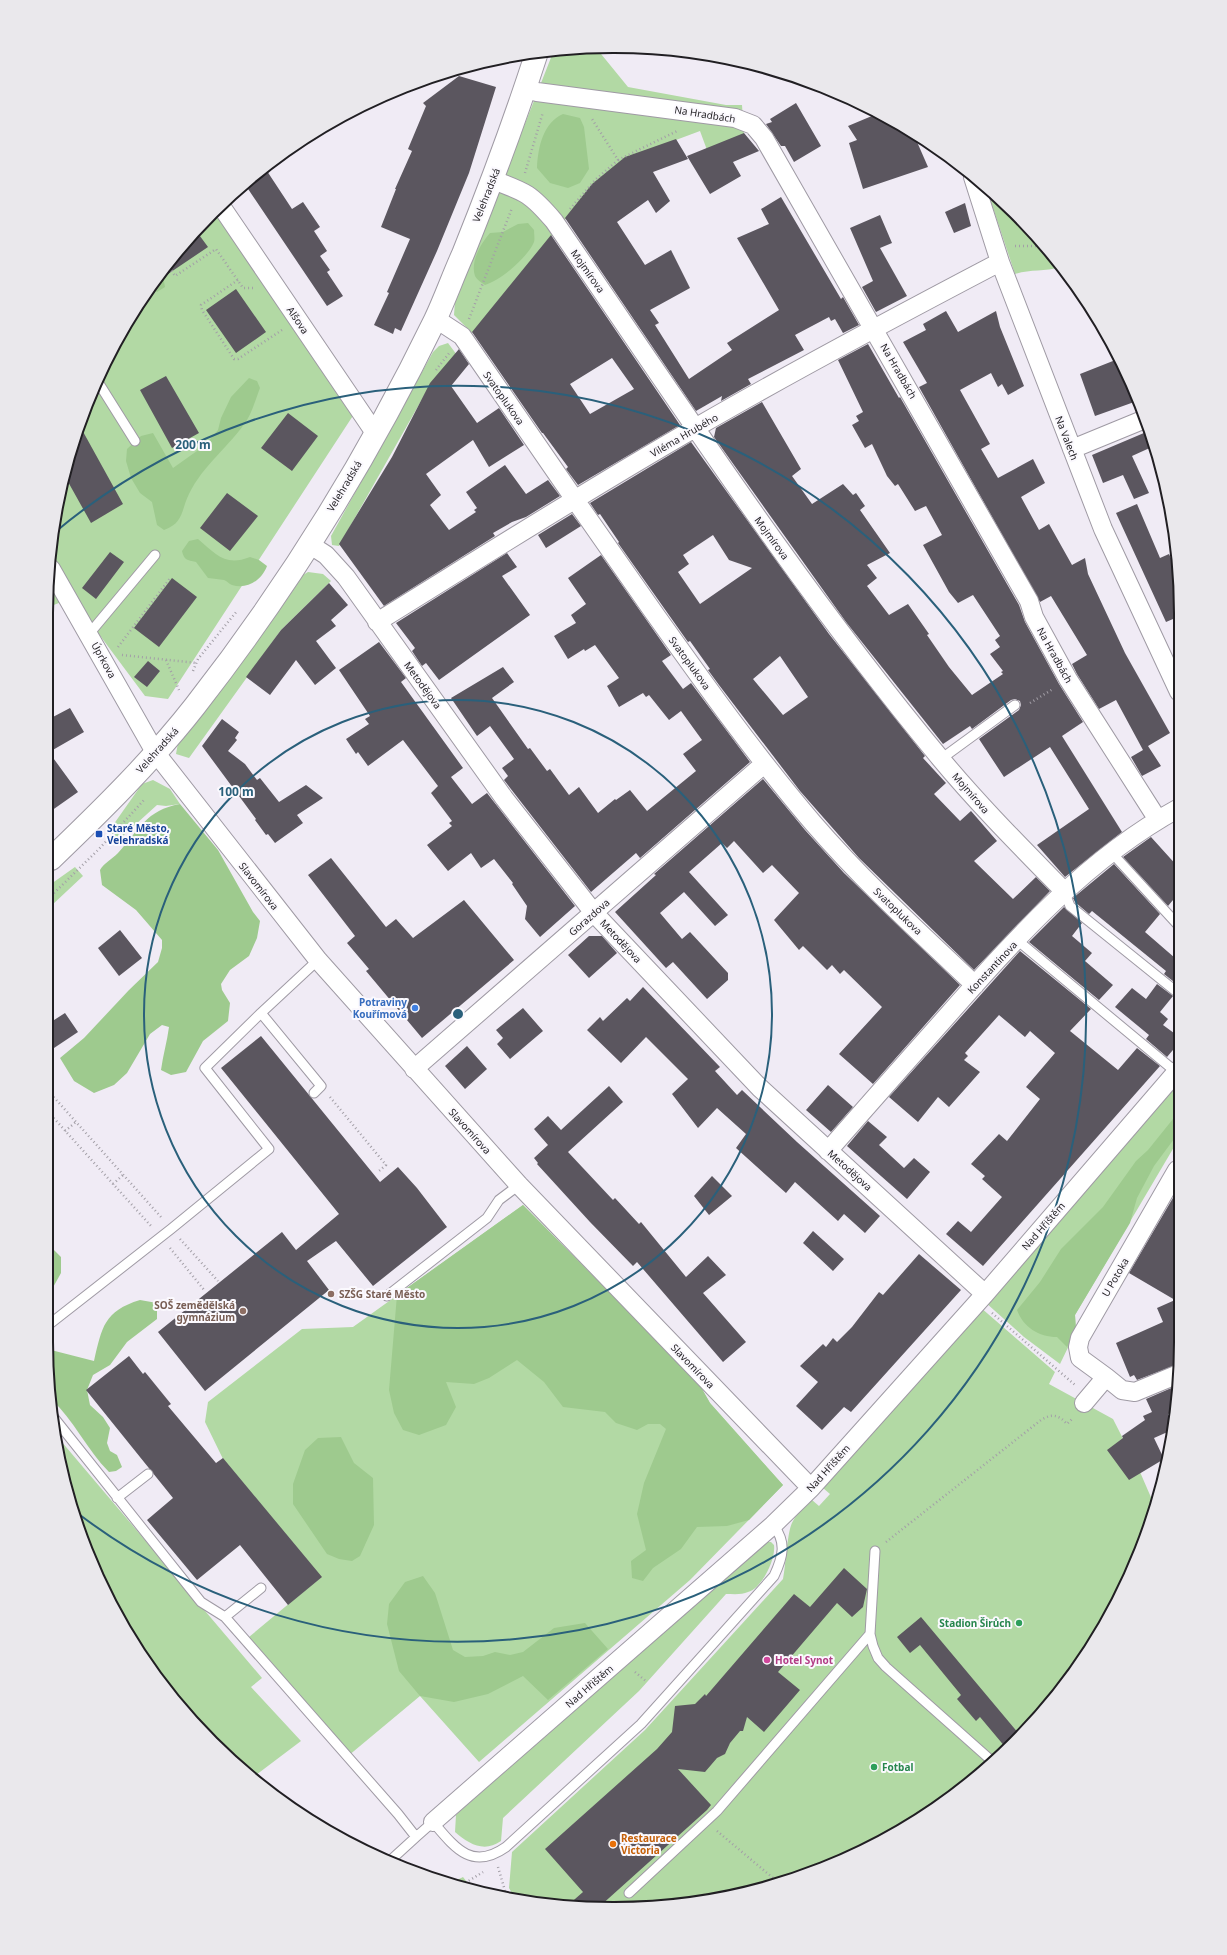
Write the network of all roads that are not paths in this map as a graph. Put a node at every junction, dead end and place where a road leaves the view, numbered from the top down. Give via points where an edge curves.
1 (535, 59) edge
2 (525, 88) junction
3 (493, 180) junction
4 (976, 186) edge
5 (224, 210) edge
6 (998, 257) junction
7 (436, 319) junction
8 (874, 328) junction
9 (101, 387) edge
10 (1140, 421) edge
11 (696, 427) junction
12 (376, 433) junction
13 (135, 441) dead end
14 (1072, 449) junction
15 (574, 499) junction
16 (309, 544) junction
17 (155, 555) dead end
18 (54, 575) edge
19 (377, 622) junction
20 (89, 634) junction
21 (1174, 681) edge
22 (1015, 705) road end
23 (155, 752) junction
24 (941, 759) junction
25 (764, 764) junction
26 (1174, 811) edge
27 (1158, 820) junction
28 (1111, 852) junction
29 (53, 857) edge
30 (1064, 891) junction
31 (594, 912) junction
32 (1174, 920) edge
33 (1017, 940) junction
34 (318, 960) junction
35 (975, 985) junction
36 (1174, 990) edge
37 (261, 1013) junction
38 (414, 1069) junction
39 (1174, 1069) edge
40 (1174, 1074) edge
41 (314, 1093) dead end
42 (828, 1151) junction
43 (1174, 1175) edge
44 (519, 1185) junction
45 (387, 1296) dead end
46 (982, 1297) junction
47 (53, 1321) edge
48 (1173, 1376) edge
49 (1106, 1377) junction
50 (1084, 1403) road end
51 (60, 1425) edge
52 (148, 1474) dead end
53 (811, 1488) junction
54 (117, 1498) junction
55 (773, 1525) junction
56 (875, 1551) road end
57 (261, 1588) dead end
58 (225, 1617) junction
59 (870, 1634) junction
60 (988, 1758) edge
61 (433, 1822) junction
62 (416, 1837) junction
63 (394, 1857) edge
64 (629, 1893) dead end

1 - 2 street, Velehradská
2 - 3 street, Velehradská
2 - 8 street, Na Hradbách via 545,93 735,118 753,125 764,138
3 - 7 street, Velehradská
3 - 11 street, Mojmírova via 519,189 537,201 554,221
4 - 6 street, Na Valech
5 - 12 street, Alšova
6 - 8 street, Viléma Hrubého
6 - 14 street, Na Valech
7 - 12 street, Velehradská
7 - 15 street, Svatoplukova via 462,336
8 - 11 street, Viléma Hrubého
8 - 27 street, Na Hradbách via 1029,601 1034,617 1068,679
9 - 13 lane
10 - 14 street
11 - 15 street, Viléma Hrubého
11 - 24 street, Mojmírova via 809,590
12 - 16 street, Velehradská
14 - 21 street, Na Valech via 1103,529
15 - 19 street, Viléma Hrubého
15 - 25 street, Svatoplukova
16 - 19 street, Metodějova via 326,555 346,577
16 - 23 street, Velehradská via 279,590 194,706
17 - 20 lane
18 - 20 street, Úprkova
19 - 31 street, Metodějova via 504,798
20 - 23 street, Úprkova
22 - 24 lane
23 - 29 street, Velehradská
23 - 34 street, Slavomírova
24 - 30 street, Mojmírova via 1002,828
25 - 31 street, Gorazdova
25 - 35 street, Svatoplukova via 814,824 882,898
26 - 27 street, Konstantinova
27 - 28 street, Konstantinova
28 - 30 street, Konstantinova
28 - 32 lane
30 - 33 street, Konstantinova
30 - 36 lane via 1070,906
31 - 38 street, Gorazdova
31 - 42 street, Metodějova via 760,1088
33 - 35 street, Konstantinova
33 - 39 lane
34 - 37 lane
34 - 38 street, Slavomírova
35 - 42 street, Konstantinova
37 - 41 lane via 321,1086
37 - 47 lane via 205,1068 269,1149
38 - 44 street, Slavomírova
40 - 46 street, Nad Hřištěm
42 - 46 street, Metodějova
43 - 49 street, U Potoka via 1080,1338 1080,1358
44 - 45 lane via 498,1200 487,1218
44 - 53 street, Slavomírova
46 - 53 street, Nad Hřištěm
48 - 49 street via 1135,1392 1122,1390
49 - 50 street
51 - 54 lane
52 - 54 lane
53 - 55 street, Nad Hřištěm
54 - 58 lane via 201,1602
55 - 61 street, Nad Hřištěm
55 - 61 lane via 780,1533 783,1545 781,1561 774,1576 641,1724 506,1847 494,1855 473,1857 450,1843
56 - 59 lane
57 - 58 lane
58 - 62 lane
59 - 60 lane via 878,1658 886,1667
59 - 64 lane via 717,1811
61 - 62 lane
62 - 63 lane

